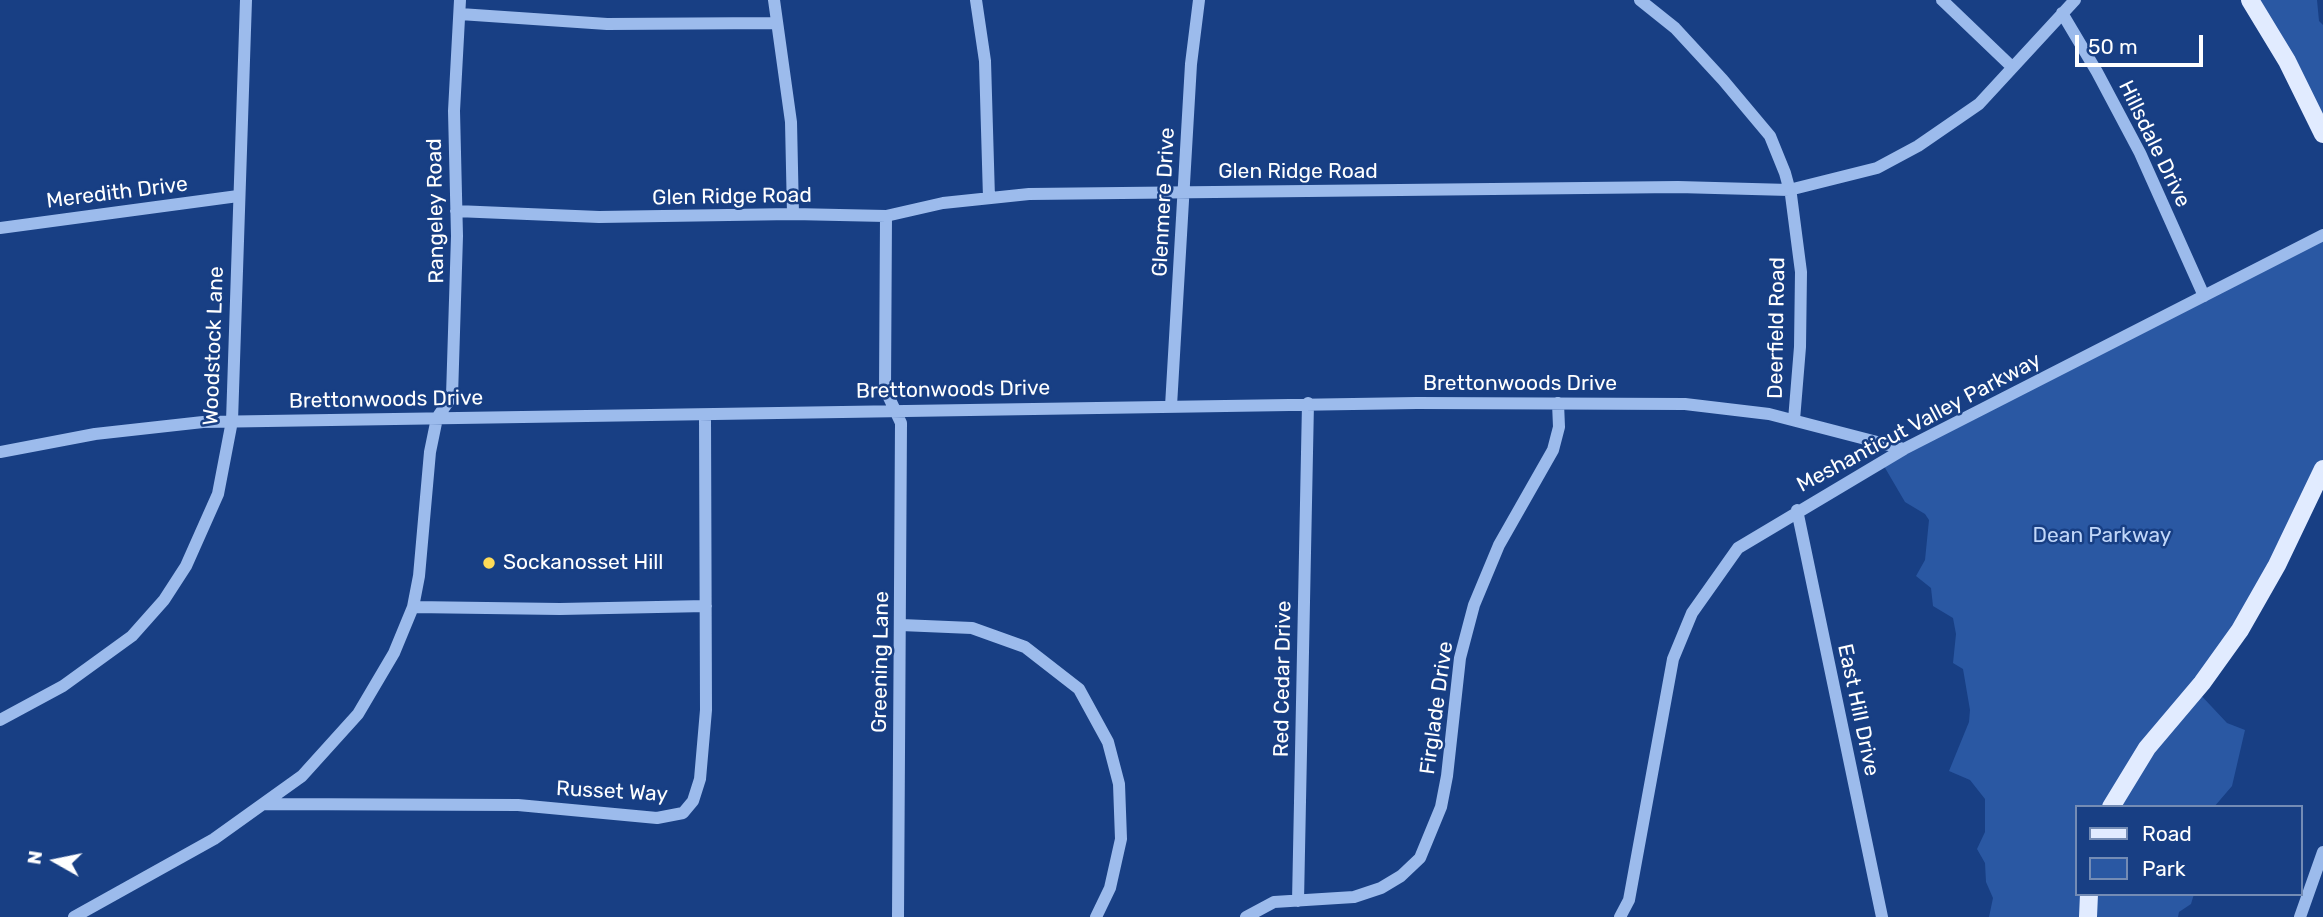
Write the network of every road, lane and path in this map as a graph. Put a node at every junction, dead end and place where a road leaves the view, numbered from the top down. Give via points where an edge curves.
1 (246, 0) edge
2 (460, 0) edge
3 (774, 0) edge
4 (976, 0) edge
5 (1199, 0) edge
6 (1640, 0) edge
7 (1942, 0) edge
8 (2075, 0) edge
9 (2250, 0) edge
10 (2062, 13) junction
11 (460, 14) junction
12 (777, 23) junction
13 (2011, 66) junction
14 (2322, 130) edge
15 (1183, 190) junction
16 (1789, 190) junction
17 (238, 196) junction
18 (989, 198) junction
19 (456, 211) junction
20 (793, 214) junction
21 (886, 216) junction
22 (0, 228) edge
23 (2323, 235) edge
24 (2204, 296) junction
25 (1308, 403) junction
26 (1558, 403) junction
27 (1171, 406) junction
28 (892, 410) junction
29 (705, 416) junction
30 (438, 418) junction
31 (1794, 420) junction
32 (232, 421) junction
33 (1904, 449) junction
34 (0, 452) edge
35 (2323, 469) edge
36 (1797, 510) junction
37 (706, 606) junction
38 (413, 607) junction
39 (901, 625) junction
40 (0, 720) edge
41 (262, 804) junction
42 (2112, 805) edge
43 (2323, 852) edge
44 (2089, 896) edge
45 (1629, 900) junction
46 (1298, 901) junction
47 (74, 917) edge
48 (898, 917) edge
49 (1096, 917) edge
50 (1246, 917) edge
51 (1620, 917) edge
52 (1626, 917) edge
53 (1882, 917) edge
54 (2088, 917) edge
55 (2300, 917) edge

1 - 17 street, Woodstock Lane
2 - 11 street, Rangeley Road
3 - 12 street
4 - 18 street via 985,61
5 - 15 street, Glenmere Drive
6 - 16 street, Deerfield Road via 1675,28 1770,136
7 - 13 street
8 - 10 street, Glen Ridge Road
9 - 14 main road
10 - 13 street, Glen Ridge Road
10 - 24 street, Hillsdale Drive via 2140,153
11 - 12 street via 607,24
11 - 19 street, Rangeley Road via 454,111
12 - 20 street via 791,122
13 - 16 street, Glen Ridge Road via 1979,104 1918,146 1877,168
15 - 16 street, Glen Ridge Road
15 - 18 street, Glen Ridge Road
15 - 27 street, Glenmere Drive
16 - 31 street, Deerfield Road via 1801,272
17 - 22 street, Meredith Drive
17 - 32 street, Woodstock Lane
18 - 21 street, Glen Ridge Road
19 - 20 street, Glen Ridge Road via 599,218
19 - 30 street, Rangeley Road via 452,396
20 - 21 street, Glen Ridge Road
21 - 28 street, Greening Lane via 885,389
23 - 24 street, Meshanticut Valley Parkway
24 - 33 street, Meshanticut Valley Parkway
25 - 26 street, Brettonwoods Drive
25 - 27 street, Brettonwoods Drive
25 - 46 street, Red Cedar Drive
26 - 31 street, Brettonwoods Drive via 1685,404
26 - 46 street, Firglade Drive via 1559,427 1553,450 1499,545 1475,605 1460,658 1443,797 1420,858 1381,888 1354,897
27 - 28 street, Brettonwoods Drive
28 - 29 street, Brettonwoods Drive
28 - 39 street, Greening Lane via 901,423
29 - 30 street, Brettonwoods Drive
29 - 37 street, Russet Way
30 - 32 street, Brettonwoods Drive
30 - 38 street, Rangeley Road via 429,452
31 - 33 street, Brettonwoods Drive
32 - 34 street, Brettonwoods Drive via 95,434
32 - 40 street, Woodstock Lane via 218,494 204,531 164,600 132,636 63,686
33 - 36 street, Meshanticut Valley Parkway
35 - 42 main road via 2240,630 2147,748
36 - 45 street, Meshanticut Valley Parkway via 1738,548 1692,613 1673,659
36 - 53 street, East Hill Drive
37 - 38 street
37 - 41 street, Russet Way via 706,710 700,779 693,801 683,813 657,818 518,805
38 - 41 street, Rangeley Road via 394,653 358,715 302,776
39 - 48 street, Greening Lane
39 - 49 street via 972,628 1025,647 1079,690 1108,742 1119,784 1121,839 1110,888
41 - 47 street, Rangeley Road via 214,839
43 - 55 street
44 - 54 main road
45 - 51 street, Meshanticut Valley Parkway
45 - 52 street
46 - 50 street via 1273,902

